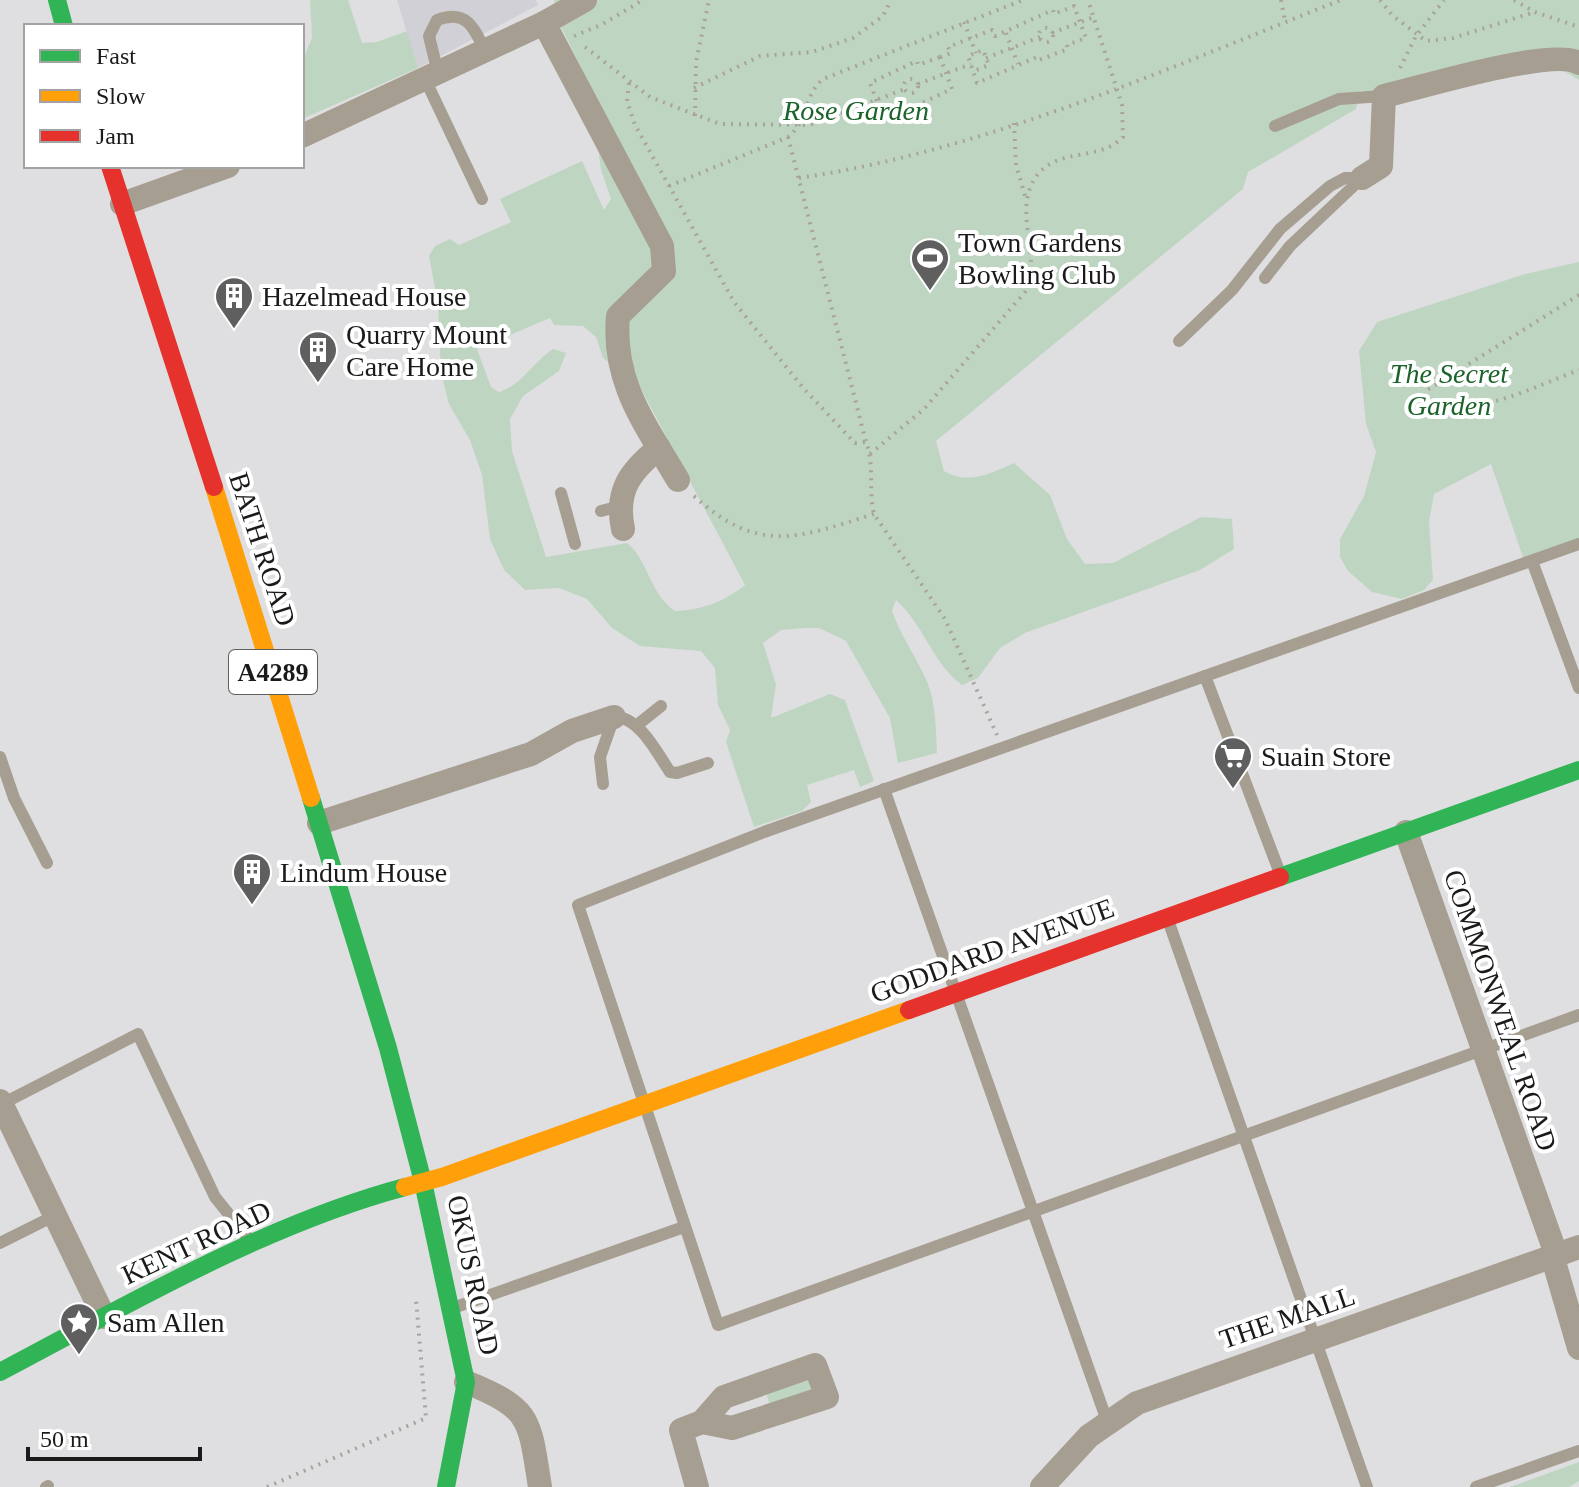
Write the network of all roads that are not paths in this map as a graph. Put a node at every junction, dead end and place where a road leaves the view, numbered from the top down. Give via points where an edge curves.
1 (57, 0) edge
2 (585, 0) edge
3 (550, 16) junction
4 (63, 24) edge
5 (485, 51) junction
6 (1579, 63) edge
7 (431, 76) junction
8 (1384, 96) junction
9 (1275, 126) dead end
10 (304, 135) edge
11 (111, 168) edge
12 (222, 168) edge
13 (1362, 178) junction
14 (482, 199) dead end
15 (122, 204) junction
16 (1265, 278) dead end
17 (1179, 341) dead end
18 (659, 448) junction
19 (678, 480) road end
20 (561, 493) dead end
21 (615, 515) dead end
22 (575, 544) dead end
23 (1579, 544) edge
24 (1532, 561) junction
25 (1205, 676) junction
26 (1579, 688) edge
27 (661, 706) dead end
28 (625, 721) junction
29 (0, 757) edge
30 (708, 763) dead end
31 (1579, 770) edge
32 (603, 784) dead end
33 (884, 789) junction
34 (319, 823) junction
35 (1406, 832) junction
36 (47, 863) dead end
37 (1281, 876) junction
38 (1167, 918) junction
39 (956, 993) junction
40 (1579, 1015) edge
41 (1483, 1049) junction
42 (1, 1102) edge
43 (644, 1104) junction
44 (1244, 1134) junction
45 (423, 1182) junction
46 (1032, 1209) junction
47 (54, 1216) junction
48 (684, 1227) junction
49 (0, 1243) edge
50 (252, 1245) junction
51 (1562, 1252) edge
52 (449, 1301) junction
53 (104, 1317) junction
54 (1314, 1340) junction
55 (1579, 1348) edge
56 (0, 1372) edge
57 (466, 1382) junction
58 (1107, 1421) junction
59 (702, 1422) dead end
60 (1579, 1451) edge
61 (446, 1487) edge
62 (540, 1487) edge
63 (697, 1487) edge
64 (1042, 1487) edge
65 (1367, 1487) edge
66 (1476, 1487) edge

1 - 4 street
2 - 3 street
3 - 5 street
3 - 18 street via 666,259 660,278 618,316 617,333 626,390
5 - 7 street
5 - 7 lane via 464,18 437,20 429,36
6 - 8 street via 1534,61
7 - 10 street
7 - 14 lane
8 - 9 lane via 1339,99
8 - 13 street via 1381,166
11 - 15 street, BATH ROAD / A4289
12 - 15 street
13 - 16 lane via 1290,246
13 - 17 lane via 1345,178 1330,186 1280,229 1232,290
15 - 34 street, BATH ROAD / A4289
18 - 19 street
18 - 21 street via 630,475
20 - 22 lane via 574,519
23 - 24 lane
24 - 25 lane
24 - 26 lane
25 - 33 lane
25 - 37 lane
27 - 28 lane
28 - 30 lane via 670,772
28 - 32 lane via 600,757
28 - 34 street via 572,731 531,754
29 - 36 lane
31 - 35 street, GODDARD AVENUE
33 - 39 lane
33 - 43 lane via 578,905
34 - 45 street, BATH ROAD / A4289
35 - 37 street, GODDARD AVENUE
35 - 41 street, COMMONWEAL ROAD
37 - 38 street, GODDARD AVENUE
38 - 39 street, GODDARD AVENUE
38 - 44 lane
39 - 43 street, GODDARD AVENUE
39 - 46 lane
40 - 41 lane
41 - 44 lane
41 - 51 street, COMMONWEAL ROAD
42 - 47 street
42 - 50 lane via 138,1034 215,1197
43 - 45 street, GODDARD AVENUE
43 - 48 lane
44 - 46 lane
44 - 54 lane
45 - 50 street, KENT ROAD via 353,1201
45 - 52 street, OKUS ROAD / A4289
46 - 48 lane via 718,1325
46 - 58 lane
47 - 49 lane
47 - 53 street
48 - 52 lane
50 - 53 street, KENT ROAD
51 - 54 street, THE MALL
51 - 55 street, COMMONWEAL ROAD
52 - 57 street, OKUS ROAD / A4289
53 - 56 street, KENT ROAD
54 - 58 street, THE MALL via 1159,1394
54 - 65 lane
57 - 61 street, A4289
57 - 62 street, OKUS ROAD via 508,1400 521,1414 532,1438
58 - 64 street, THE MALL
59 - 63 street via 681,1430
60 - 66 lane

